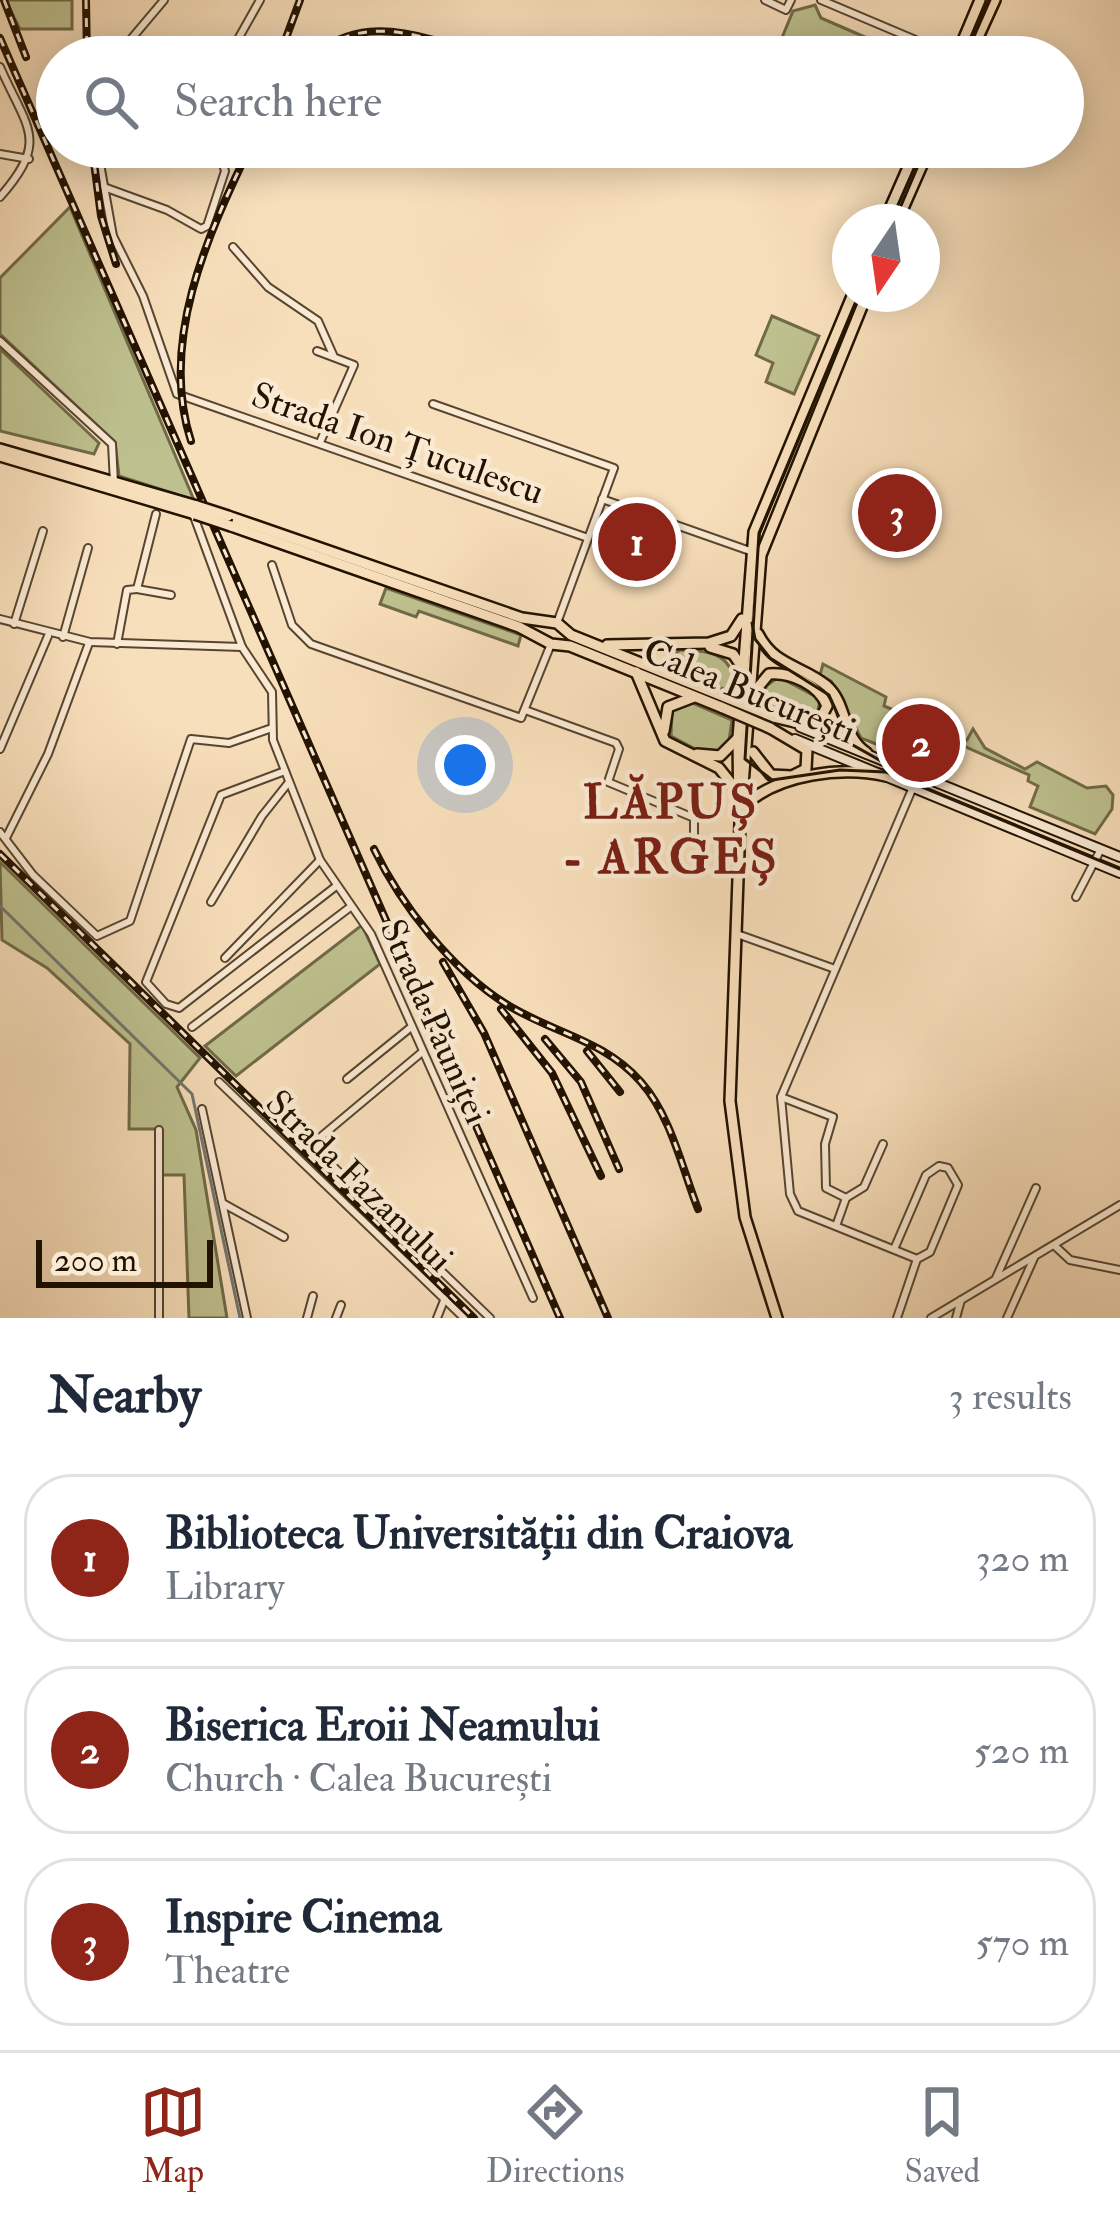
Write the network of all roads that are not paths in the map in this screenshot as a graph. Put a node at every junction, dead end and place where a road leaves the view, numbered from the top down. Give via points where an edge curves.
1 (164, 0) edge
2 (260, 0) edge
3 (765, 0) edge
4 (791, 0) edge
5 (820, 0) edge
6 (980, 0) edge
7 (994, 0) edge
8 (134, 36) edge
9 (240, 36) edge
10 (906, 36) edge
11 (965, 36) edge
12 (978, 36) edge
13 (0, 67) edge
14 (0, 154) edge
15 (29, 159) junction
16 (99, 168) edge
17 (224, 168) edge
18 (908, 168) edge
19 (921, 168) edge
20 (101, 186) junction
21 (0, 197) edge
22 (892, 204) edge
23 (905, 204) edge
24 (233, 247) dead end
25 (845, 312) edge
26 (858, 312) edge
27 (0, 341) edge
28 (316, 351) dead end
29 (334, 357) junction
30 (434, 404) dead end
31 (321, 442) junction
32 (0, 452) edge
33 (114, 483) junction
34 (602, 500) junction
35 (194, 509) junction
36 (156, 514) dead end
37 (44, 532) dead end
38 (268, 533) junction
39 (588, 538) junction
40 (88, 548) dead end
41 (750, 551) junction
42 (272, 565) dead end
43 (136, 590) junction
44 (171, 595) dead end
45 (746, 611) junction
46 (0, 619) edge
47 (14, 624) junction
48 (557, 625) junction
49 (756, 630) junction
50 (48, 635) junction
51 (63, 637) junction
52 (90, 642) junction
53 (551, 642) junction
54 (117, 644) junction
55 (602, 645) junction
56 (242, 647) junction
57 (743, 669) junction
58 (636, 672) junction
59 (676, 676) junction
60 (753, 695) junction
61 (699, 697) junction
62 (723, 702) junction
63 (526, 710) junction
64 (272, 728) junction
65 (798, 733) junction
66 (738, 738) junction
67 (751, 741) junction
68 (0, 749) edge
69 (867, 752) junction
70 (285, 771) junction
71 (919, 773) junction
72 (886, 776) junction
73 (290, 782) junction
74 (913, 787) junction
75 (737, 795) junction
76 (745, 805) junction
77 (740, 823) junction
78 (3, 835) edge
79 (694, 840) dead end
80 (1101, 849) junction
81 (1120, 857) edge
82 (320, 860) junction
83 (1095, 863) junction
84 (1120, 873) edge
85 (334, 886) junction
86 (1076, 897) dead end
87 (211, 902) dead end
88 (350, 908) junction
89 (736, 934) junction
90 (225, 958) dead end
91 (835, 969) junction
92 (192, 1027) dead end
93 (411, 1027) junction
94 (422, 1052) junction
95 (347, 1079) dead end
96 (219, 1082) dead end
97 (781, 1097) junction
98 (202, 1109) dead end
99 (159, 1130) dead end
100 (884, 1144) dead end
101 (1036, 1188) dead end
102 (846, 1198) junction
103 (223, 1204) junction
104 (1120, 1205) edge
105 (836, 1226) junction
106 (284, 1237) dead end
107 (1055, 1246) junction
108 (895, 1247) junction
109 (1034, 1258) junction
110 (917, 1259) junction
111 (1120, 1270) edge
112 (995, 1280) junction
113 (313, 1296) dead end
114 (445, 1298) junction
115 (533, 1298) dead end
116 (961, 1300) junction
117 (341, 1305) dead end
118 (159, 1318) edge
119 (248, 1318) edge
120 (308, 1318) edge
121 (337, 1318) edge
122 (437, 1318) edge
123 (464, 1318) edge
124 (490, 1318) edge
125 (777, 1318) edge
126 (897, 1318) edge
127 (931, 1318) edge
128 (956, 1318) edge
129 (1007, 1318) edge

1 - 8 street
2 - 9 street
3 - 4 street via 786,10
5 - 10 street
6 - 11 main road
7 - 12 main road
13 - 15 street via 32,139
14 - 15 street
15 - 21 street
16 - 20 street
17 - 20 street via 201,230
18 - 22 main road
19 - 23 main road
20 - 31 street, Strada Ion Țuculescu via 171,386
24 - 29 street via 268,287 326,330
25 - 41 main road
26 - 49 main road via 769,523
27 - 33 street via 110,441
28 - 29 street
29 - 31 street via 354,365
30 - 34 street via 614,468
31 - 39 street, Strada Ion Țuculescu
32 - 33 main road, Calea București
33 - 35 main road, Calea București
34 - 39 street
34 - 41 street
35 - 38 main road, Calea București, bridge
35 - 56 street, Strada Păuniței
36 - 43 street
37 - 47 street
38 - 48 main road, Calea București
38 - 53 main road, Calea București
39 - 48 street
40 - 51 street
41 - 45 main road
42 - 63 street via 292,625 311,644 521,718
43 - 44 street
43 - 54 street via 127,590
45 - 55 main road via 723,640
45 - 57 main road
46 - 47 street
47 - 50 street
48 - 53 main road
48 - 53 main road
48 - 55 main road, Calea București
49 - 60 main road
49 - 69 main road via 776,661 826,685 848,735
50 - 51 street
50 - 68 street
51 - 52 street
52 - 54 street
52 - 78 street via 48,754
53 - 58 main road, Calea București
53 - 63 street
54 - 56 street
55 - 59 main road, Calea București
56 - 64 street, Strada Păuniței via 272,692
57 - 59 main road via 716,646 678,648 665,656
57 - 66 main road
58 - 61 main road, Calea București
58 - 75 main road via 665,741 719,768
59 - 62 main road, Calea București
60 - 65 main road via 773,673 818,691 826,716
60 - 67 main road
61 - 62 main road, Calea București
61 - 66 main road via 668,707 662,723 671,740 708,757
62 - 65 main road, Calea București, bridge
63 - 79 street via 616,743 608,782 694,818
64 - 70 street, Strada Păuniței
64 - 78 street via 229,743 190,740 130,921 97,936
65 - 67 main road via 809,753 806,769 792,776 765,772
65 - 69 main road, Calea București
65 - 72 main road, Calea București
66 - 75 main road
67 - 76 main road
69 - 71 main road, Calea București
70 - 73 street, Strada Păuniței
70 - 85 street via 221,795 146,982 174,1008
71 - 74 street
71 - 80 main road, Calea București
72 - 74 main road, Calea București
72 - 76 main road via 849,772 782,783
73 - 82 street, Strada Păuniței
73 - 87 street
74 - 83 main road, Calea București
74 - 91 street
75 - 77 main road
76 - 77 main road
77 - 89 main road
80 - 81 main road, Calea București
80 - 83 street
82 - 85 street, Strada Păuniței
82 - 90 street
83 - 84 main road, Calea București
83 - 86 street
85 - 88 street, Strada Păuniței
88 - 92 street
88 - 93 street, Strada Păuniței via 371,934
89 - 91 street
89 - 125 main road via 732,1137 745,1217
91 - 97 street
93 - 94 street, Strada Păuniței
93 - 95 street
94 - 115 street, Strada Păuniței
94 - 124 street via 311,1145
96 - 114 street, Strada Fazanului
97 - 102 street via 832,1117 826,1188
97 - 105 street via 792,1204
98 - 103 street
99 - 118 street
100 - 102 street via 864,1187
101 - 112 street
102 - 105 street
103 - 106 street
103 - 119 street
104 - 107 street
105 - 108 street
107 - 109 street
107 - 111 street via 1070,1260
108 - 110 street
108 - 110 street via 926,1175 948,1168 958,1185 934,1244
109 - 112 street
109 - 129 street
110 - 126 street
112 - 116 street
113 - 120 street
114 - 122 street
114 - 123 street, Strada Fazanului
116 - 127 street
116 - 128 street
117 - 121 street

